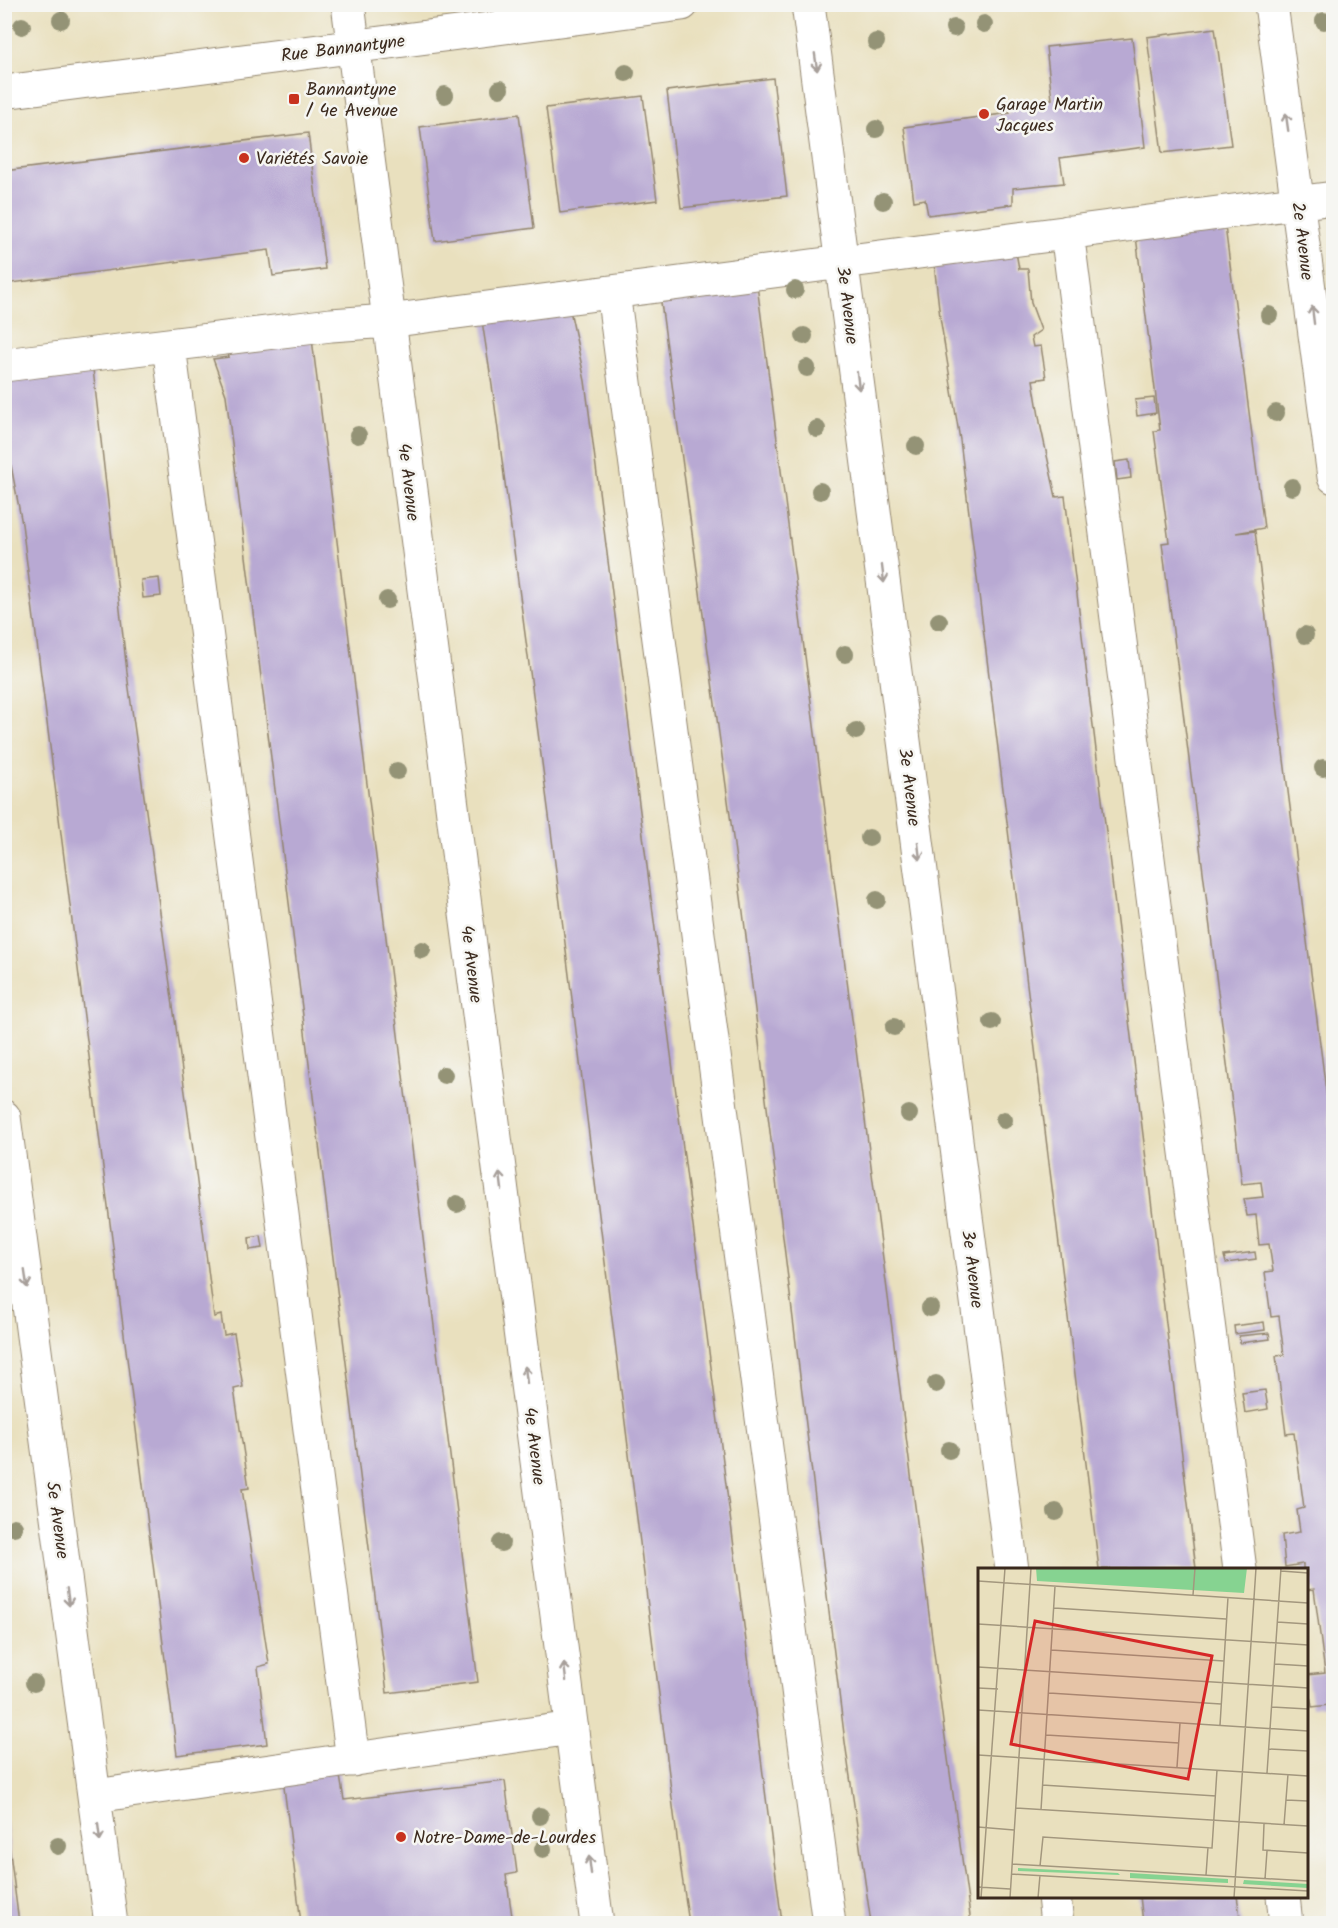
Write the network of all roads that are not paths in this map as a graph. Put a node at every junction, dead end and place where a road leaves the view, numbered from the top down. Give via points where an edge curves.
1 (348, 4) edge
2 (682, 4) edge
3 (808, 4) edge
4 (1271, 4) edge
5 (353, 47) junction
6 (4, 92) edge
7 (1334, 198) edge
8 (1298, 203) junction
9 (1067, 232) junction
10 (842, 262) junction
11 (613, 292) junction
12 (388, 321) junction
13 (169, 345) junction
14 (4, 365) edge
15 (1334, 477) edge
16 (4, 1117) edge
17 (1012, 1568) edge
18 (1240, 1568) edge
19 (572, 1728) junction
20 (353, 1760) junction
21 (95, 1796) junction
22 (1054, 1898) edge
23 (1283, 1898) edge
24 (111, 1923) edge
25 (597, 1923) edge
26 (829, 1923) edge
27 (1057, 1923) edge
28 (1286, 1923) edge

1 - 5 street, 4e Avenue
2 - 5 street, Rue Bannantyne
3 -> 10 street, 3e Avenue
8 -> 4 street, 2e Avenue
5 - 6 street, Rue Bannantyne
5 - 12 street, 4e Avenue
7 - 8 street
8 - 9 street
15 -> 8 street, 2e Avenue
9 - 10 street
9 - 18 street
10 - 11 street
10 -> 17 street, 3e Avenue
11 - 12 street
11 - 26 street
12 - 13 street
19 -> 12 street, 4e Avenue
13 - 14 street
13 - 20 street
16 -> 21 street, 5e Avenue
19 - 20 street
25 -> 19 street, 4e Avenue
20 - 21 street
21 -> 24 street, 5e Avenue
22 - 27 street
23 - 28 street

